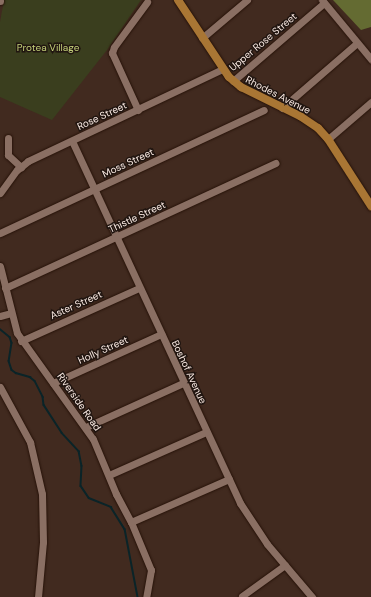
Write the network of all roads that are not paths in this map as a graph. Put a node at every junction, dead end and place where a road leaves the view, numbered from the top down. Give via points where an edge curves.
1 (178, 0) edge
2 (247, 0) edge
3 (323, 1) edge
4 (147, 2) dead end
5 (202, 38) junction
6 (358, 43) junction
7 (371, 59) edge
8 (223, 69) junction
9 (233, 81) junction
10 (371, 102) edge
11 (282, 108) junction
12 (138, 110) junction
13 (264, 110) dead end
14 (8, 138) dead end
15 (328, 139) junction
16 (72, 141) junction
17 (276, 163) dead end
18 (21, 167) junction
19 (95, 190) junction
20 (0, 193) edge
21 (371, 206) edge
22 (0, 233) edge
23 (117, 237) junction
24 (0, 266) edge
25 (5, 288) junction
26 (139, 288) junction
27 (11, 313) junction
28 (0, 316) edge
29 (161, 334) junction
30 (21, 341) junction
31 (53, 383) junction
32 (183, 383) junction
33 (0, 387) edge
34 (86, 427) junction
35 (206, 432) junction
36 (109, 475) junction
37 (229, 479) junction
38 (131, 522) junction
39 (285, 565) junction
40 (242, 596) edge
41 (38, 597) edge
42 (146, 597) edge
43 (312, 597) edge

1 - 5 main road, Rhodes Avenue
2 - 5 street
3 - 6 street
3 - 9 street, Upper Rose Street
4 - 12 street via 112,53
5 - 8 main road, Rhodes Avenue
6 - 7 street
6 - 11 street
8 - 9 main road, Rhodes Avenue
8 - 12 street, Rose Street
9 - 11 main road, Rhodes Avenue
10 - 15 street
11 - 15 main road, Rhodes Avenue via 310,122
12 - 16 street, Rose Street
13 - 19 street, Moss Street
14 - 18 street via 8,155
15 - 21 main road, Rhodes Avenue
16 - 18 street, Rose Street via 28,161
16 - 19 street, Boshof Avenue
17 - 23 street, Thistle Street
18 - 20 street, Rose Street
19 - 22 street, Moss Street
19 - 23 street, Boshof Avenue
23 - 25 street, Thistle Street
23 - 26 street, Boshof Avenue
24 - 25 street, Riverside Road
25 - 27 street, Riverside Road
26 - 29 street, Boshof Avenue
26 - 30 street, Aster Street
27 - 28 street
27 - 30 street, Riverside Road
29 - 31 street, Holly Street
29 - 32 street, Boshof Avenue
30 - 31 street, Riverside Road
31 - 34 street, Riverside Road
32 - 34 street
32 - 35 street, Boshof Avenue
33 - 41 street via 30,442 42,494 43,542
34 - 36 street, Riverside Road
35 - 36 street
35 - 37 street, Boshof Avenue
36 - 38 street, Riverside Road
37 - 38 street
37 - 39 street, Boshof Avenue via 242,507 266,544
38 - 42 street, Riverside Road via 151,570
39 - 40 street
39 - 43 street, Boshof Avenue

